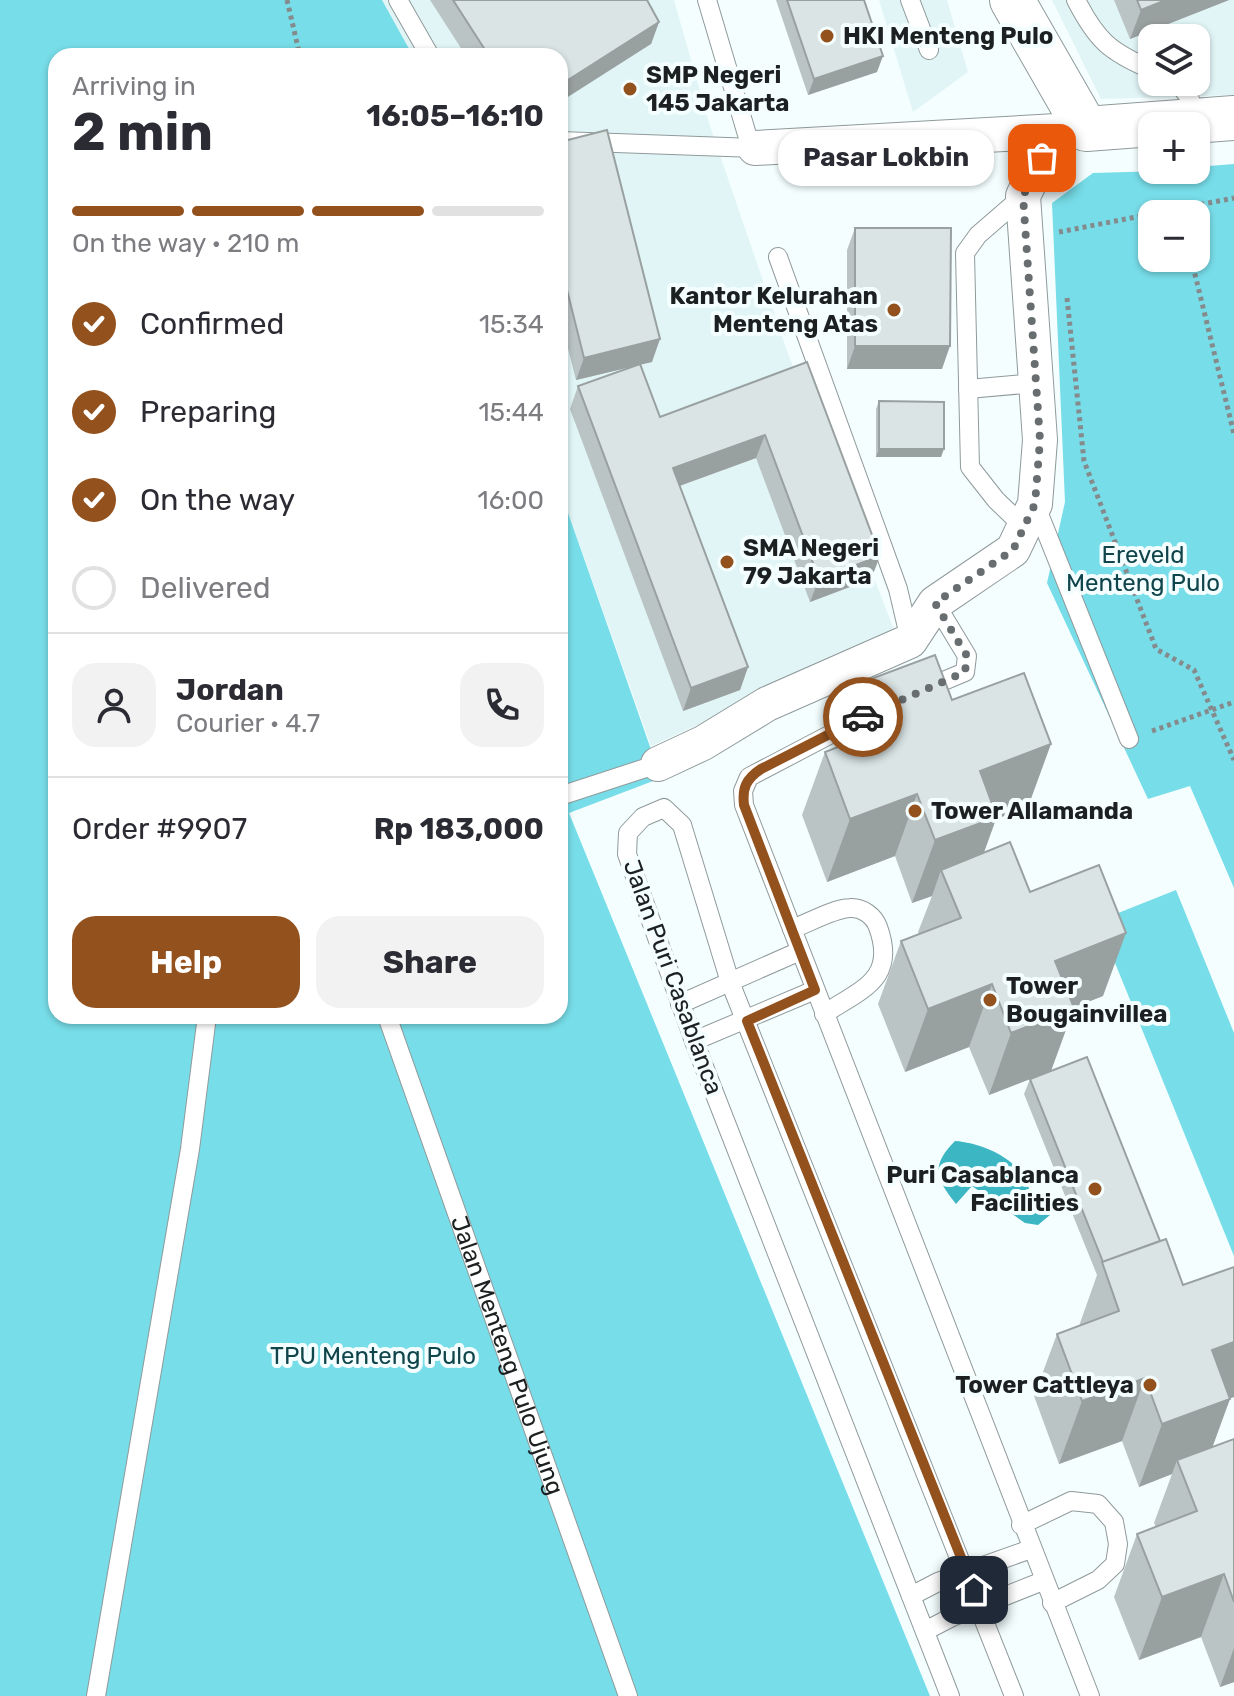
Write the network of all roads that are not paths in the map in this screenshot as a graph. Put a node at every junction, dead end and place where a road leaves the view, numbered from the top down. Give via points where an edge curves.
1 (398, 0) edge
2 (707, 0) edge
3 (910, 0) edge
4 (1012, 0) edge
5 (1076, 0) edge
6 (425, 48) edge
7 (929, 50) dead end
8 (1138, 64) edge
9 (1188, 96) edge
10 (1216, 119) edge
11 (1071, 130) junction
12 (568, 141) edge
13 (753, 148) junction
14 (1023, 196) junction
15 (778, 257) dead end
16 (1036, 383) junction
17 (968, 389) junction
18 (1030, 515) junction
19 (935, 603) junction
20 (910, 641) junction
21 (1129, 739) dead end
22 (658, 764) joint
23 (568, 793) edge
24 (792, 929) junction
25 (800, 951) junction
26 (730, 982) junction
27 (815, 990) junction
28 (680, 1004) junction
29 (824, 1014) junction
30 (747, 1021) junction
31 (206, 1024) edge
32 (390, 1024) edge
33 (694, 1041) junction
34 (1021, 1525) junction
35 (1031, 1549) junction
36 (966, 1572) junction
37 (1043, 1581) junction
38 (911, 1596) junction
39 (1052, 1603) junction
40 (982, 1607) junction
41 (925, 1631) junction
42 (96, 1696) edge
43 (628, 1696) edge
44 (950, 1696) edge
45 (1014, 1696) edge
46 (1090, 1696) edge

1 - 6 lane
2 - 13 lane
3 - 7 lane
4 - 11 street
5 - 8 lane via 1093,34
9 - 10 lane
10 - 11 street
11 - 13 street
11 - 14 street
12 - 13 lane
14 - 16 street
14 - 17 lane via 965,253
15 - 20 lane via 898,589
16 - 17 lane
16 - 18 street via 1040,440
17 - 18 lane via 970,467 996,500
18 - 19 street via 1013,550
18 - 21 lane
19 - 20 street
19 - 24 lane via 967,656 965,672 893,702 749,777 744,805
20 - 22 street via 767,704
22 - 23 lane
24 - 25 lane
24 - 29 lane via 850,908 866,911 876,922 885,946 883,969
25 - 26 lane
25 - 27 lane
26 - 28 lane
26 - 28 lane, Jalan Puri Casablanca via 682,825 664,808 643,817 628,833 627,854
26 - 30 lane, Jalan Puri Casablanca
27 - 29 lane
27 - 30 lane
28 - 33 lane, Jalan Puri Casablanca
29 - 34 lane
30 - 33 lane
30 - 36 lane, Jalan Puri Casablanca
31 - 42 lane via 190,1149
32 - 43 lane, Jalan Menteng Pulo Ujung
33 - 38 lane, Jalan Puri Casablanca
34 - 35 lane
34 - 39 lane via 1071,1501 1098,1504 1114,1522 1115,1564 1098,1580
35 - 36 lane
35 - 37 lane
36 - 38 lane
36 - 40 lane, Jalan Puri Casablanca
37 - 39 lane
37 - 40 lane
38 - 41 lane, Jalan Puri Casablanca
39 - 46 lane
40 - 41 lane
40 - 45 lane, Jalan Puri Casablanca
41 - 44 lane, Jalan Puri Casablanca

